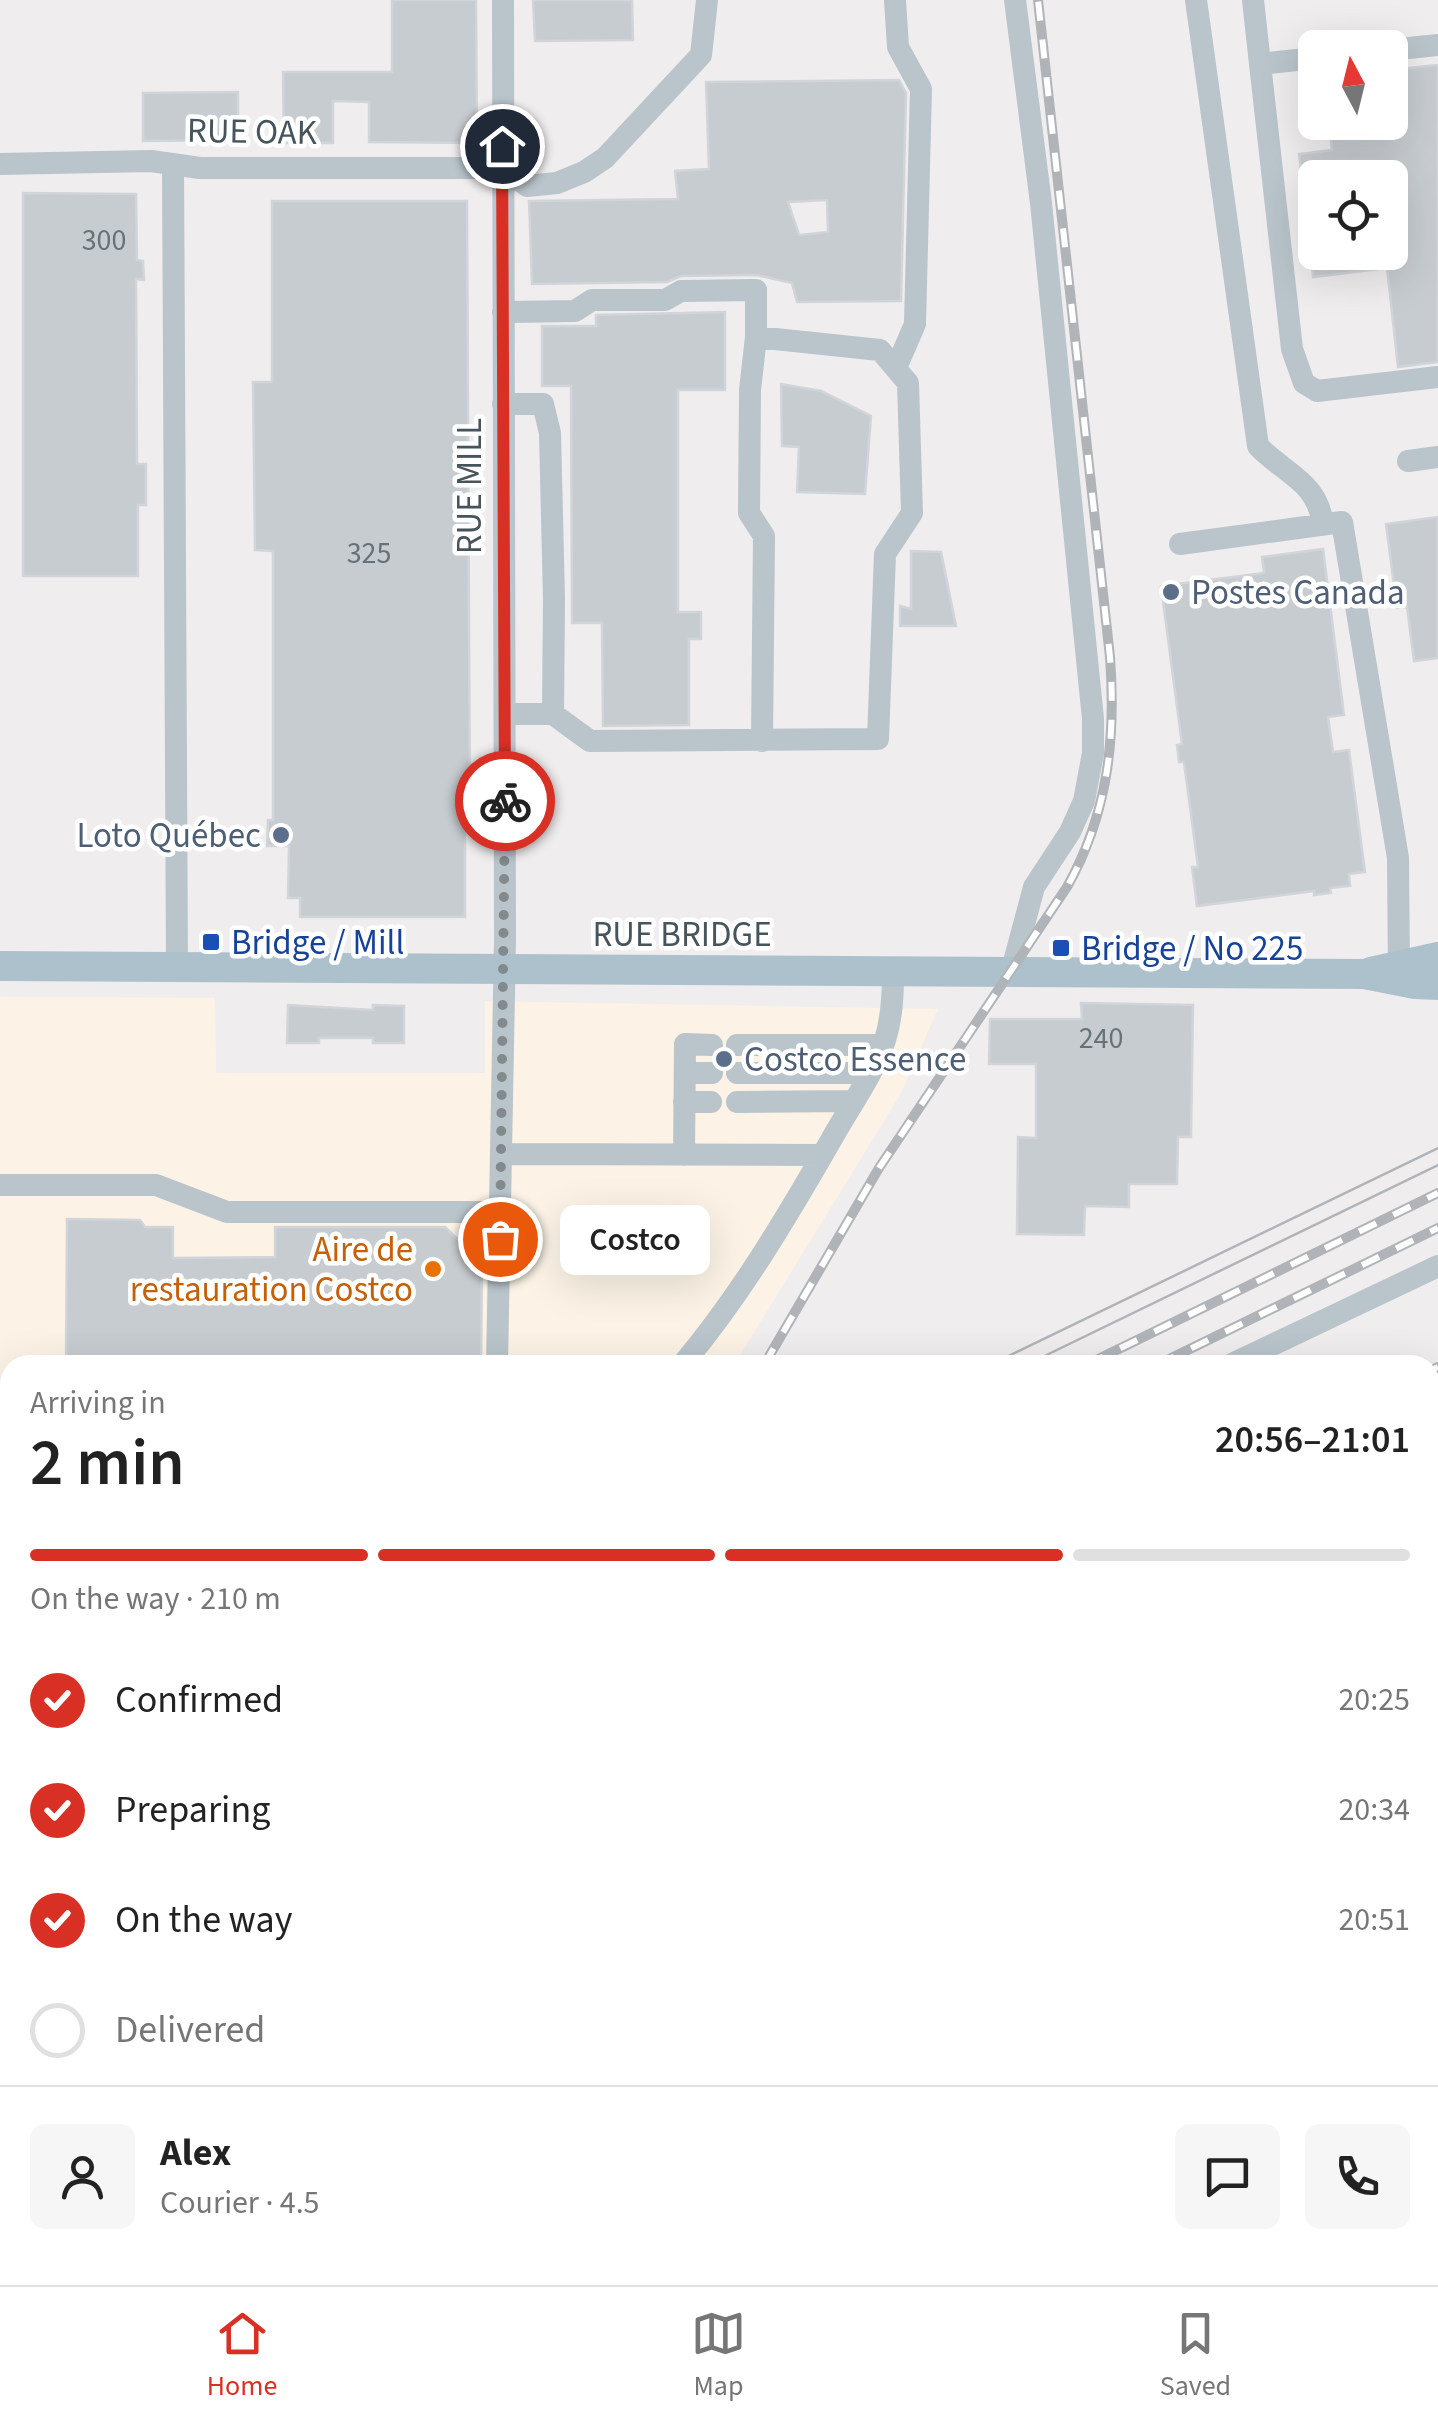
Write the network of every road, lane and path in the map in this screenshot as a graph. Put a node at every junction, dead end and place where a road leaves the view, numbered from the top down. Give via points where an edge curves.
1 (503, 0) edge
2 (706, 0) edge
3 (895, 0) edge
4 (1015, 0) edge
5 (1196, 0) edge
6 (1253, 0) edge
7 (1438, 44) edge
8 (1408, 48) edge
9 (1298, 60) edge
10 (1260, 64) junction
11 (0, 164) edge
12 (173, 164) junction
13 (503, 168) junction
14 (503, 312) junction
15 (756, 337) junction
16 (896, 368) junction
17 (1438, 377) edge
18 (504, 404) junction
19 (1438, 457) edge
20 (1408, 461) dead end
21 (1322, 524) junction
22 (1180, 544) dead end
23 (505, 714) junction
24 (553, 714) junction
25 (762, 741) junction
26 (1438, 957) edge
27 (0, 966) edge
28 (177, 968) junction
29 (505, 971) junction
30 (893, 972) junction
31 (1011, 973) junction
32 (1399, 973) junction
33 (1438, 985) edge
34 (738, 1044) dead end
35 (712, 1045) dead end
36 (884, 1045) junction
37 (685, 1073) junction
38 (737, 1073) dead end
39 (712, 1074) dead end
40 (868, 1074) junction
41 (854, 1101) junction
42 (684, 1102) junction
43 (712, 1102) dead end
44 (737, 1102) dead end
45 (502, 1154) junction
46 (684, 1154) junction
47 (822, 1156) junction
48 (0, 1185) edge
49 (500, 1212) junction
50 (1438, 1266) edge
51 (498, 1355) edge
52 (690, 1355) edge
53 (1251, 1355) edge

1 - 13 street, RUE MILL
2 - 13 street via 701,55 598,164 557,183 527,186
3 - 16 street via 898,47 920,89 915,324
4 - 31 street via 1093,753 1084,801 1034,887
5 - 21 street via 1258,446 1313,493
6 - 10 street
7 - 8 street
9 - 10 street
10 - 17 street via 1299,374 1318,391
11 - 12 street, RUE OAK
12 - 13 street, RUE OAK
12 - 28 street
13 - 14 street, RUE MILL
14 - 15 street via 574,312 592,300 665,300 681,290 756,290
14 - 18 street, RUE MILL
15 - 16 street via 880,350
15 - 25 street via 750,513 764,536
16 - 25 street via 908,383 912,512 885,554 878,739
18 - 23 street, RUE MILL
18 - 24 street via 543,404 550,434
19 - 20 street
21 - 22 street
21 - 32 street via 1342,522 1398,858
23 - 24 street
23 - 29 street, RUE MILL
24 - 25 street via 590,741
26 - 32 main road, RUE BRIDGE
27 - 28 main road, RUE BRIDGE
28 - 29 main road, RUE BRIDGE
29 - 30 main road, RUE BRIDGE
29 - 45 street, RUE MILL
30 - 31 main road, RUE BRIDGE
30 - 36 street
31 - 32 main road, RUE BRIDGE
32 - 33 main road, RUE BRIDGE
34 - 36 street
35 - 37 street via 685,1044
36 - 40 street
37 - 39 street
37 - 42 street
38 - 40 street
40 - 41 street
41 - 44 street
41 - 47 street
42 - 43 street
42 - 46 street
45 - 46 street
45 - 49 street, RUE MILL
46 - 47 street
47 - 52 street
48 - 49 street via 156,1185 227,1212
49 - 51 street, RUE MILL
50 - 53 street

